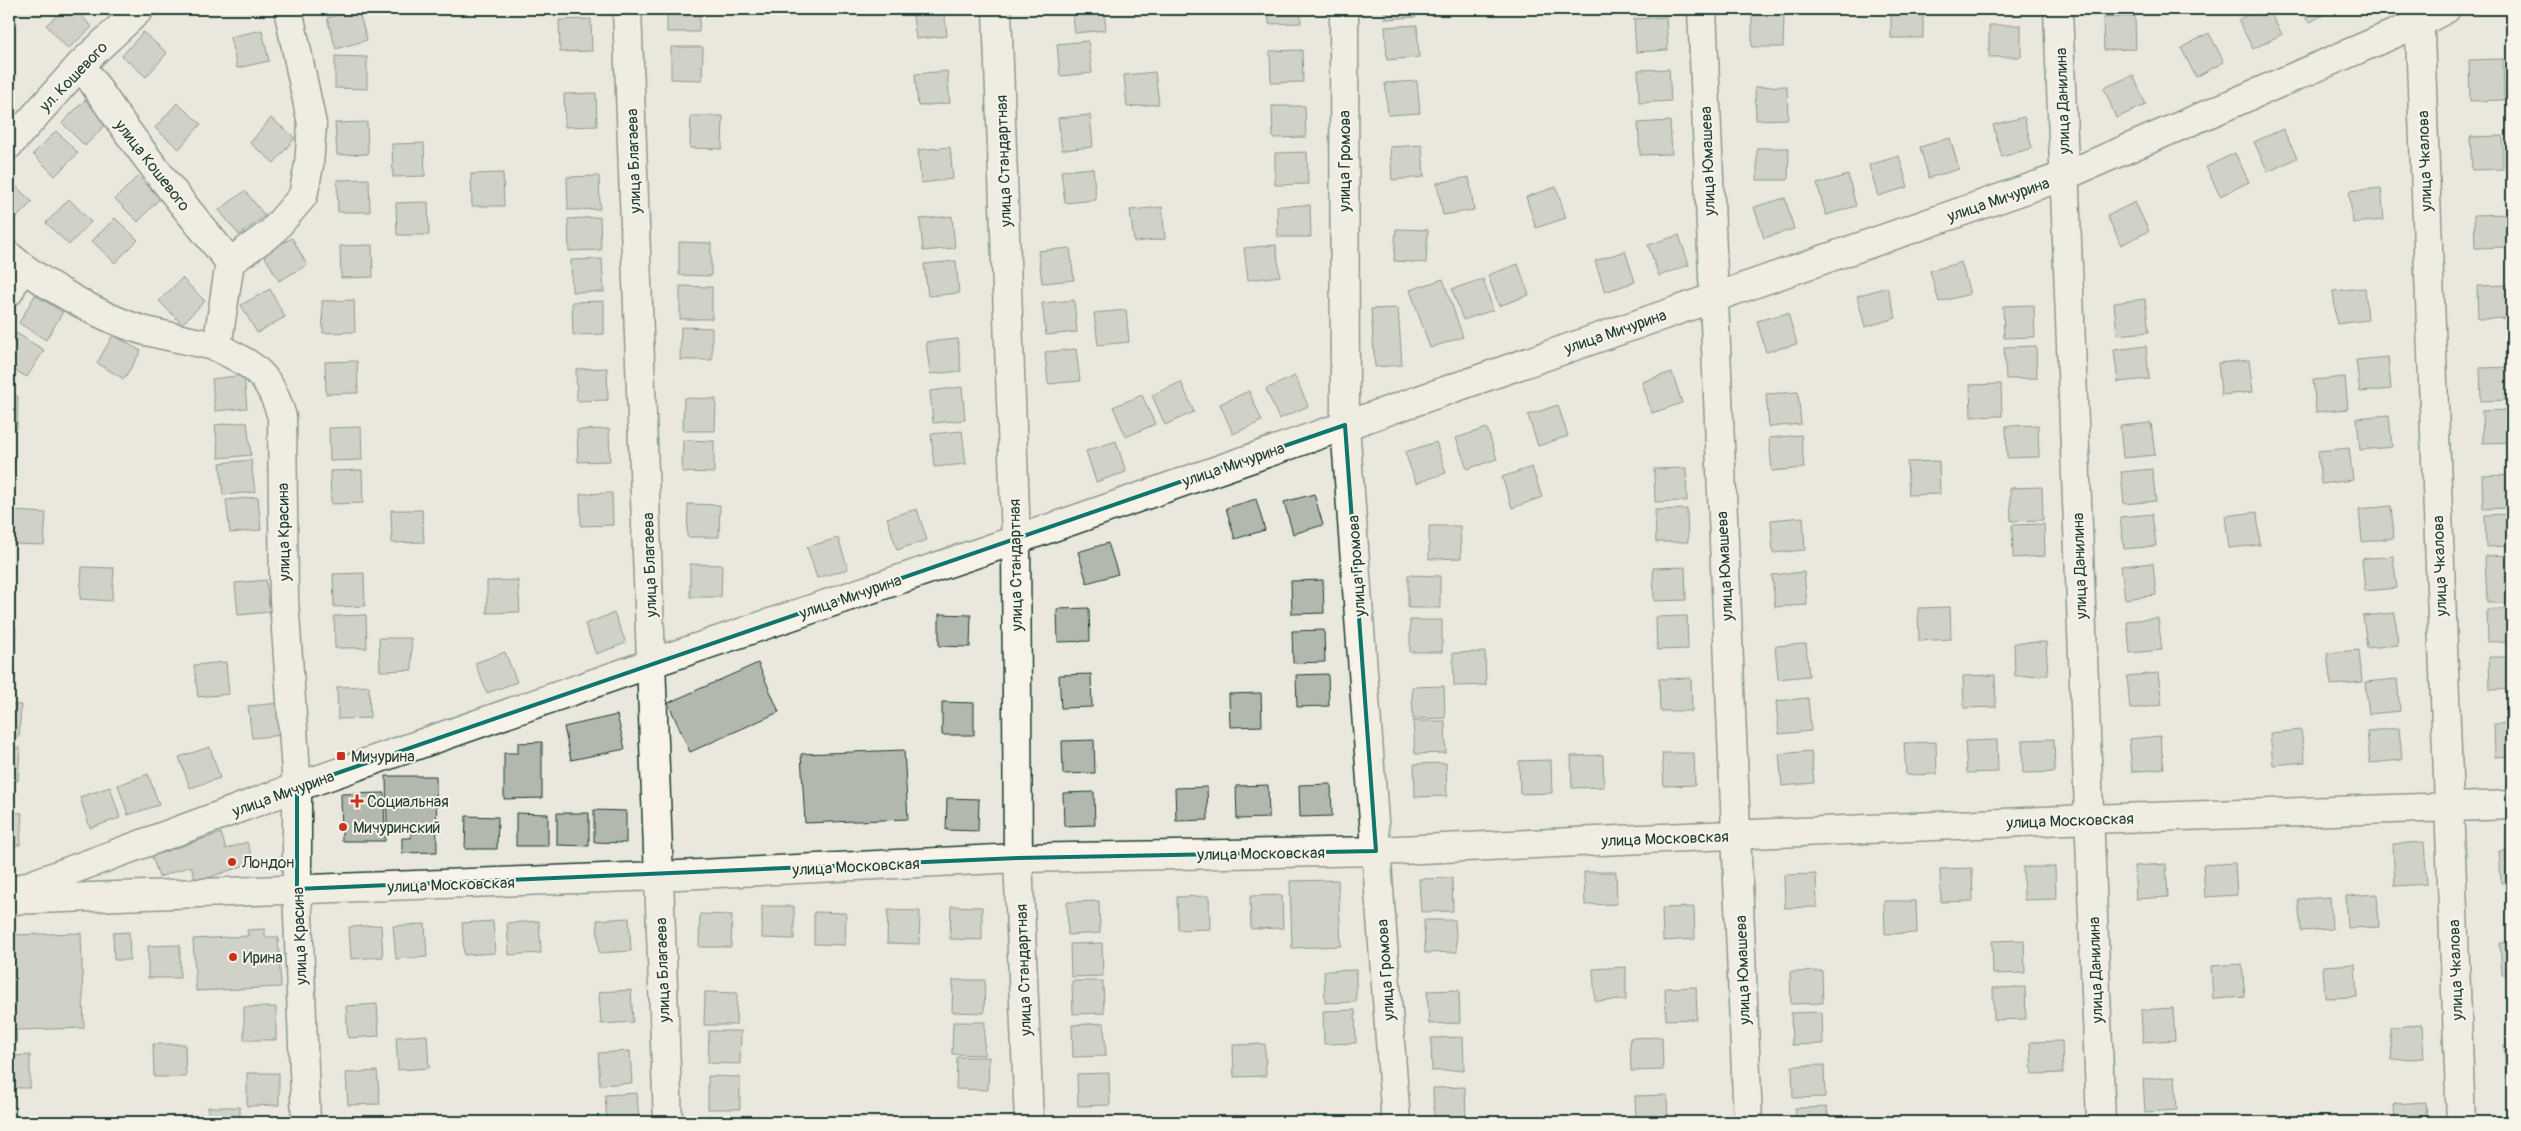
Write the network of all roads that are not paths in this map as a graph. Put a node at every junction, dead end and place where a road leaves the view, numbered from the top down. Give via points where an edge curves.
1 (140, 9) edge
2 (288, 9) edge
3 (627, 9) edge
4 (997, 9) edge
5 (1344, 9) edge
6 (1702, 9) edge
7 (2058, 9) edge
8 (2446, 9) edge
9 (2419, 16) edge
10 (81, 64) junction
11 (9, 145) edge
12 (2064, 176) junction
13 (15, 261) edge
14 (230, 262) junction
15 (9, 292) edge
16 (1712, 298) junction
17 (217, 348) junction
18 (1346, 425) junction
19 (1016, 540) junction
20 (652, 663) junction
21 (297, 787) junction
22 (2512, 804) edge
23 (2448, 806) junction
24 (2089, 819) junction
25 (1736, 835) junction
26 (1376, 851) junction
27 (1018, 858) junction
28 (658, 876) junction
29 (297, 890) junction
30 (9, 892) edge
31 (9, 900) edge
32 (306, 1122) edge
33 (668, 1122) edge
34 (1029, 1122) edge
35 (1396, 1122) edge
36 (1748, 1122) edge
37 (2101, 1122) edge
38 (2461, 1122) edge

1 - 10 street, ул. Кошевого
2 - 14 street via 312,124 303,196 272,232
3 - 20 street, улица Благаева
4 - 19 street, улица Стандартная
5 - 18 street, улица Громова
6 - 16 street, улица Юмашева
7 - 12 street, улица Данилина
8 - 9 street, улица Мичурина
9 - 12 street, улица Мичурина
9 - 23 street, улица Чкалова
10 - 11 street, ул. Кошевого
10 - 14 street, улица Кошевого via 153,168
12 - 16 street, улица Мичурина
12 - 24 street, улица Данилина
13 - 15 street
13 - 17 street, улица Красина via 105,316 146,331
14 - 17 street
16 - 18 street, улица Мичурина
16 - 25 street, улица Юмашева
17 - 21 street, улица Красина via 255,367 275,395 282,417 284,600
18 - 19 street, улица Мичурина
18 - 26 street, улица Громова
19 - 20 street, улица Мичурина
19 - 27 street, улица Стандартная
20 - 21 street, улица Мичурина
20 - 28 street, улица Благаева
21 - 29 street, улица Красина
21 - 30 street, улица Мичурина
22 - 23 street, улица Московская
23 - 24 street, улица Московская
23 - 38 street, улица Чкалова
24 - 25 street, улица Московская
24 - 37 street, улица Данилина
25 - 26 street, улица Московская
25 - 36 street, улица Юмашева
26 - 27 street, улица Московская
26 - 35 street, улица Громова
27 - 28 street, улица Московская
27 - 34 street, улица Стандартная
28 - 29 street, улица Московская
28 - 33 street, улица Благаева
29 - 31 street, улица Московская
29 - 32 street, улица Красина

